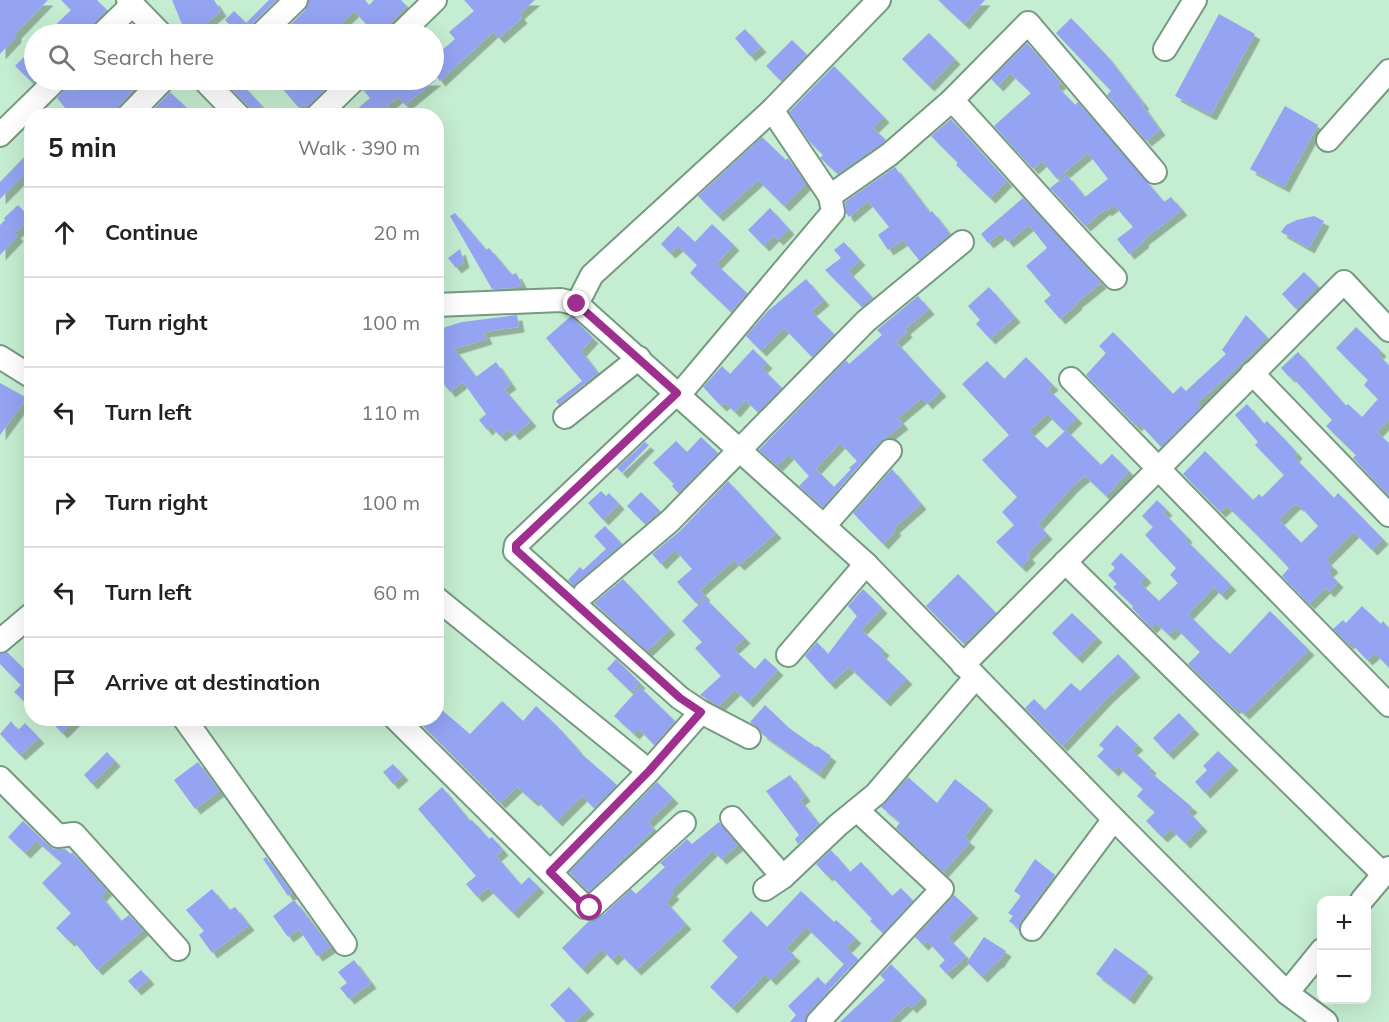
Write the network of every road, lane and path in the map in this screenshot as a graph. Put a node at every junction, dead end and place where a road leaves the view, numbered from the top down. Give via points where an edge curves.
1 (296, 0) edge
2 (435, 0) edge
3 (879, 0) edge
4 (1195, 0) edge
5 (140, 5) edge
6 (115, 24) edge
7 (154, 24) edge
8 (271, 24) edge
9 (410, 24) edge
10 (1165, 49) dead end
11 (1389, 71) edge
12 (46, 90) edge
13 (153, 90) edge
14 (217, 90) edge
15 (344, 90) edge
16 (952, 100) junction
17 (27, 108) edge
18 (136, 108) edge
19 (232, 108) edge
20 (325, 108) edge
21 (772, 110) junction
22 (24, 111) edge
23 (0, 135) edge
24 (1328, 140) dead end
25 (1155, 172) dead end
26 (830, 196) junction
27 (962, 242) dead end
28 (1115, 278) dead end
29 (577, 304) junction
30 (444, 305) edge
31 (1389, 330) edge
32 (0, 357) edge
33 (639, 358) junction
34 (24, 372) edge
35 (1252, 373) junction
36 (1071, 379) dead end
37 (678, 394) junction
38 (565, 417) dead end
39 (740, 450) junction
40 (890, 451) dead end
41 (1159, 467) junction
42 (1389, 515) edge
43 (824, 526) junction
44 (1065, 562) junction
45 (866, 564) junction
46 (585, 593) dead end
47 (444, 604) edge
48 (24, 621) edge
49 (0, 641) edge
50 (788, 655) dead end
51 (969, 671) junction
52 (1389, 705) edge
53 (701, 712) junction
54 (190, 726) edge
55 (403, 726) edge
56 (748, 737) dead end
57 (649, 771) junction
58 (0, 778) edge
59 (857, 810) junction
60 (732, 818) dead end
61 (1114, 819) junction
62 (684, 822) dead end
63 (1386, 871) edge
64 (550, 872) junction
65 (1365, 896) edge
66 (1032, 929) dead end
67 (345, 944) dead end
68 (178, 949) dead end
69 (1317, 956) edge
70 (1287, 993) junction
71 (818, 1022) edge
72 (1326, 1022) edge

1 - 8 street
2 - 9 street
3 - 21 street
4 - 10 street
5 - 6 street
5 - 7 street
11 - 24 street
12 - 17 street
13 - 18 street
14 - 19 street
15 - 20 street
16 - 25 street via 1028,23
16 - 26 street via 890,154
16 - 28 street
21 - 26 street
21 - 29 street via 592,275
22 - 23 street
26 - 37 street via 834,212
27 - 39 street via 866,321
29 - 30 street via 561,300
29 - 33 street
31 - 35 street via 1344,282
32 - 34 street
33 - 37 street
33 - 38 street
35 - 41 street
35 - 42 street
36 - 41 street
37 - 39 street
37 - 53 street via 516,545 516,550 680,698
39 - 43 street
39 - 46 street via 670,521
40 - 43 street
41 - 44 street
41 - 52 street
43 - 45 street
44 - 51 street
44 - 63 street
45 - 50 street
45 - 51 street
47 - 57 street
48 - 49 street
51 - 59 street via 876,794
51 - 61 street
53 - 56 street
53 - 57 street
54 - 67 street
55 - 64 street
57 - 64 street
58 - 68 street via 58,836 74,834
59 - 60 street via 774,883
59 - 71 street via 942,889
61 - 66 street
61 - 70 street
62 - 64 street via 590,908
63 - 65 street
69 - 70 street
70 - 72 street

